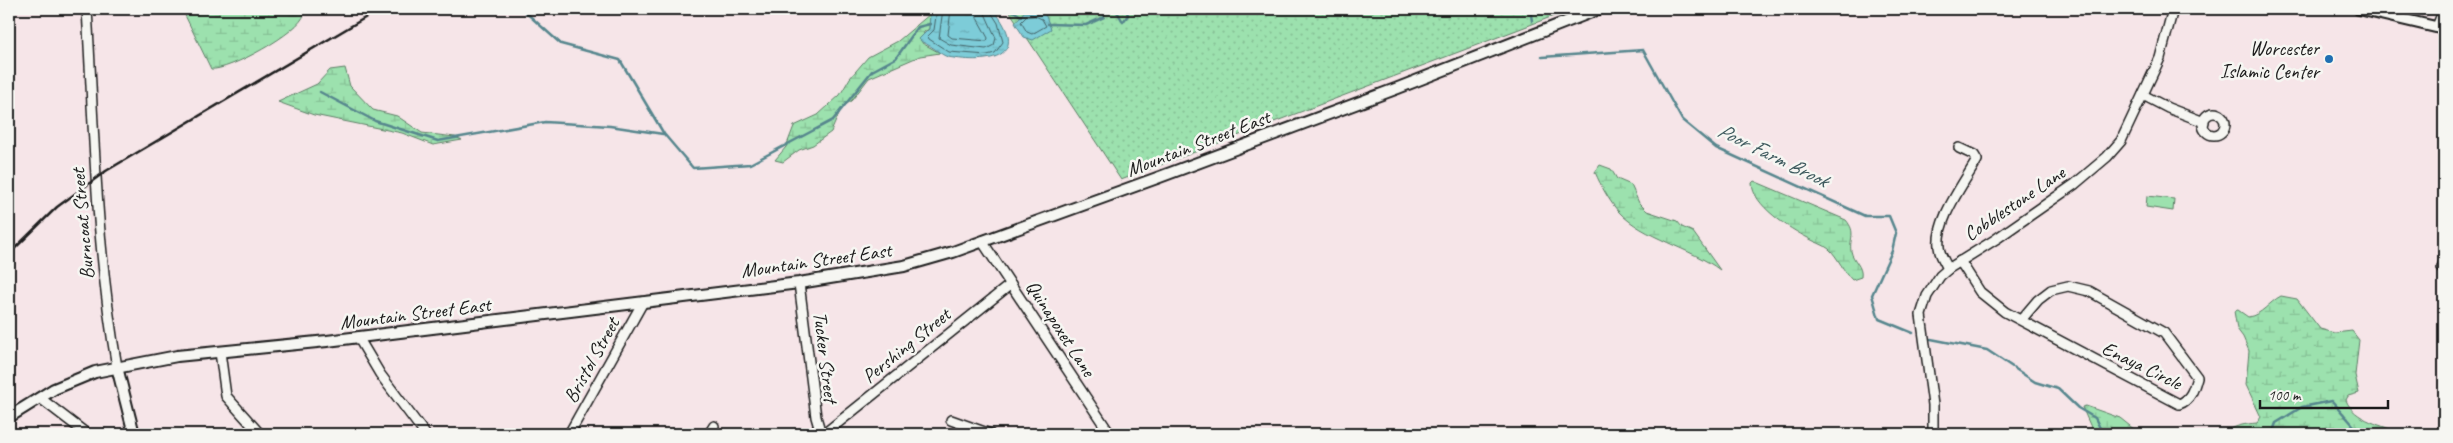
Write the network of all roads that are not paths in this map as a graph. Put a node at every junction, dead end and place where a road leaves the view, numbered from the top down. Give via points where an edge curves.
1 (87, 9) edge
2 (1599, 9) edge
3 (2173, 9) edge
4 (2359, 9) edge
5 (2444, 9) edge
6 (2441, 28) edge
7 (2143, 95) junction
8 (2204, 122) dead end
9 (1959, 148) dead end
10 (982, 241) junction
11 (1960, 261) junction
12 (1948, 269) junction
13 (799, 283) junction
14 (1011, 284) junction
15 (643, 302) junction
16 (2021, 320) junction
17 (358, 337) junction
18 (220, 352) junction
19 (117, 367) junction
20 (40, 398) junction
21 (9, 417) edge
22 (951, 420) dead end
23 (1102, 423) junction
24 (87, 434) edge
25 (134, 434) edge
26 (260, 434) edge
27 (425, 434) edge
28 (569, 434) edge
29 (822, 434) edge
30 (990, 434) edge
31 (1098, 434) edge
32 (1110, 434) edge
33 (1933, 434) edge

1 - 19 street, Burncoat Street via 95,179 106,309
2 - 10 main road, Mountain Street East via 1398,88
3 - 7 street, Cobblestone Lane via 2160,58
4 - 6 main road
5 - 6 street
7 - 8 street
7 - 11 street, Cobblestone Lane via 2120,142 2094,169
9 - 12 street via 1978,160 1938,234 1940,251
10 - 13 main road, Mountain Street East via 904,266
10 - 14 street, Quinapoxet Lane
11 - 12 street, Cobblestone Lane
11 - 16 street, Enaya Circle via 1980,292
12 - 33 street, Cobblestone Lane via 1926,296 1921,314 1933,405
13 - 15 main road, Mountain Street East
13 - 29 street, Tucker Street via 816,417
14 - 23 street, Quinapoxet Lane
14 - 29 street, Pershing Street
15 - 17 main road, Mountain Street East
15 - 28 street, Bristol Street
16 - 16 street, Enaya Circle via 2178,404 2185,402 2194,389 2197,377 2164,333 2089,291 2068,286 2051,290
17 - 18 main road, Mountain Street East
17 - 27 street via 380,374
18 - 19 main road, Mountain Street East
18 - 26 street via 226,396
19 - 20 main road, Mountain Street East via 99,370
19 - 25 main road, Burncoat Street
20 - 21 main road, Mountain Street East
20 - 24 street
22 - 30 street
23 - 31 street
23 - 32 street, Quinapoxet Lane

